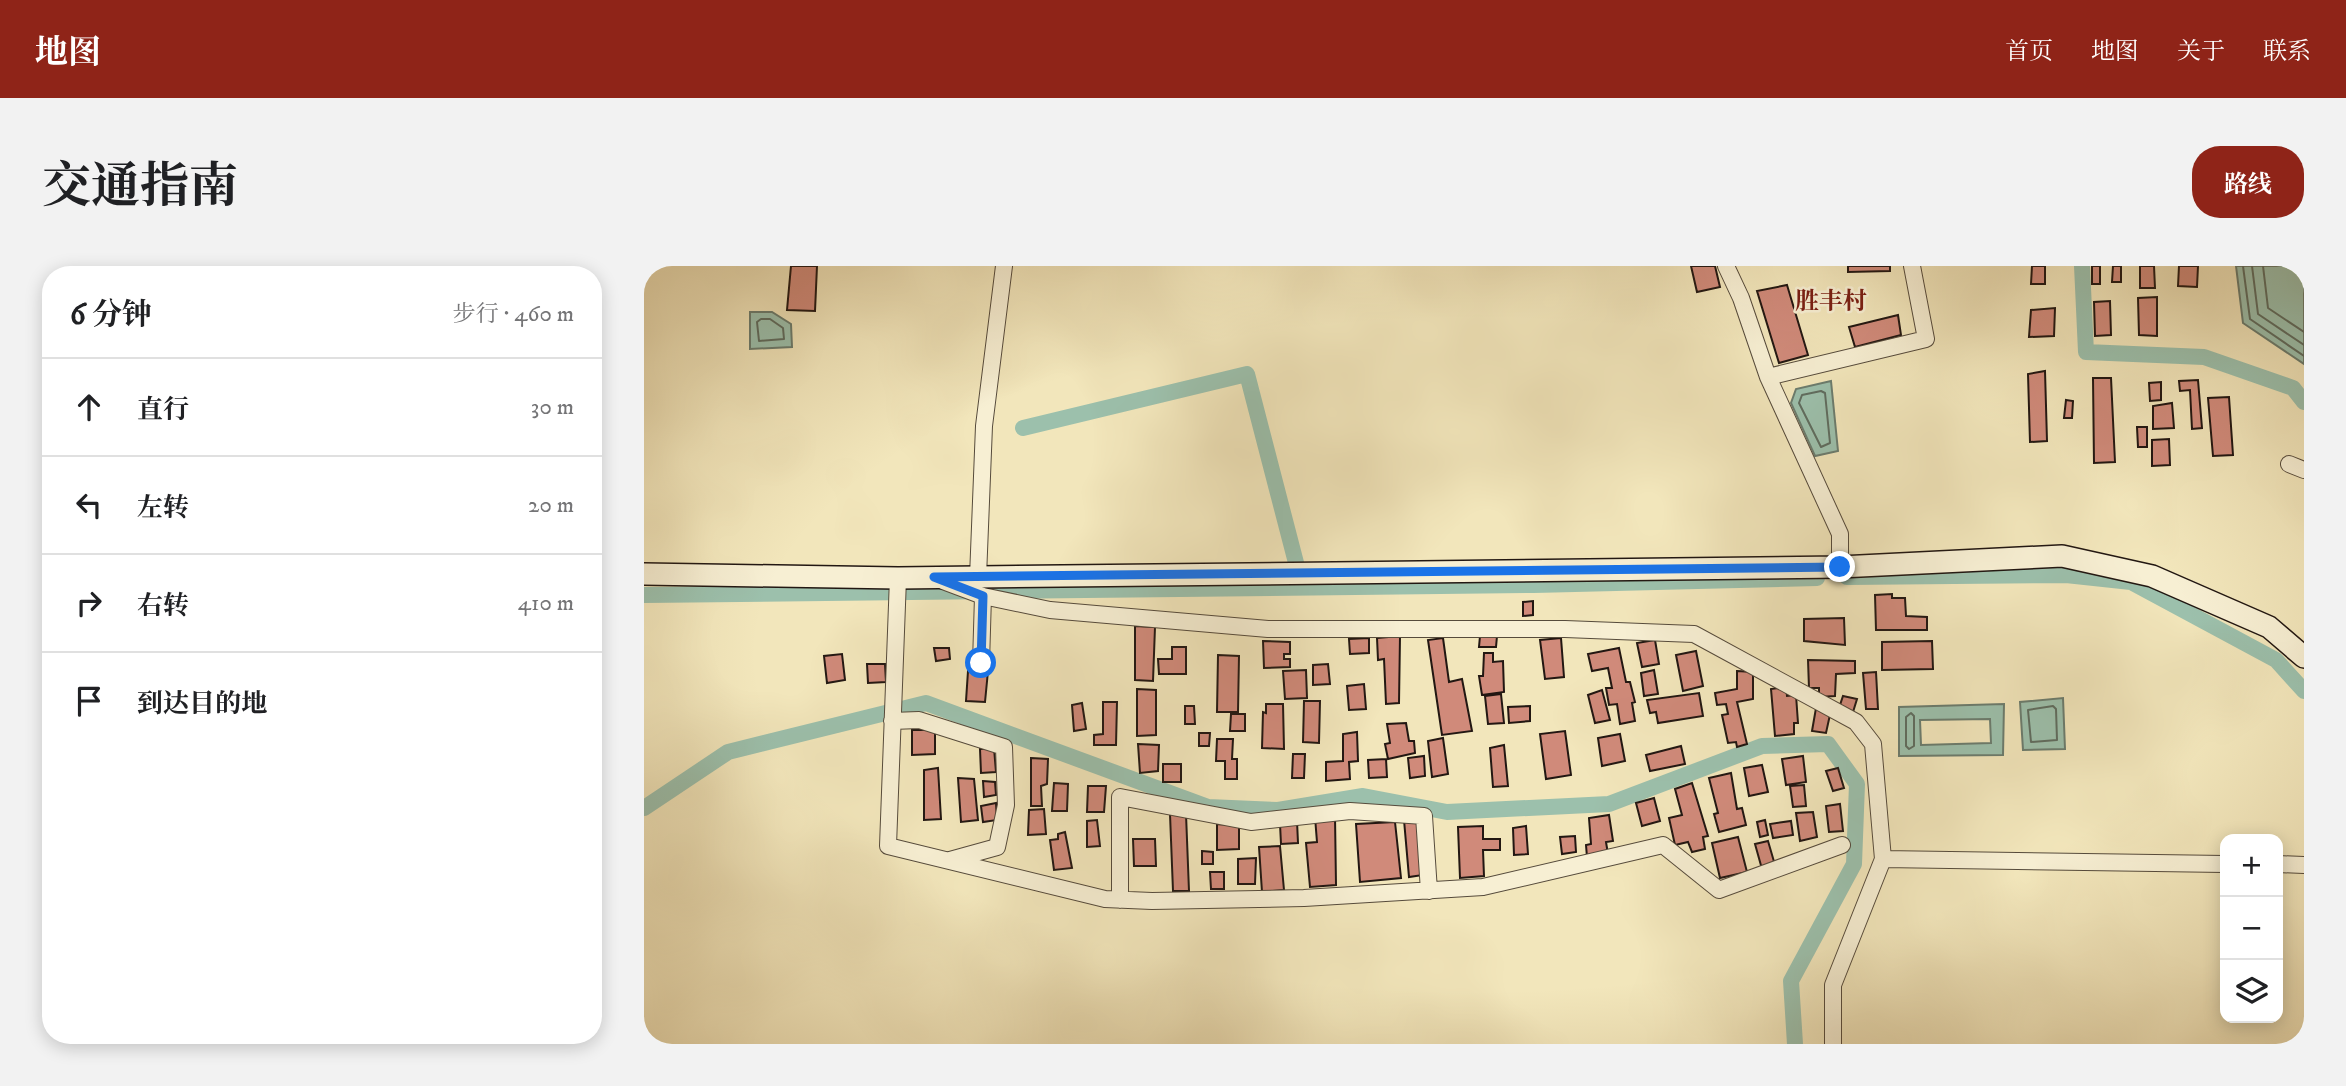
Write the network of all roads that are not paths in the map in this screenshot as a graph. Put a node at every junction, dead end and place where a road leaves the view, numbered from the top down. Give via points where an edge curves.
1 (1004, 266) edge
2 (1726, 266) edge
3 (1912, 266) edge
4 (1768, 377) junction
5 (1840, 567) junction
6 (644, 575) edge
7 (898, 578) junction
8 (981, 587) junction
9 (2304, 657) edge
10 (981, 663) dead end
11 (892, 722) junction
12 (1842, 845) dead end
13 (1883, 859) junction
14 (947, 861) junction
15 (2220, 864) edge
16 (2283, 864) edge
17 (2304, 865) edge
18 (1429, 891) junction
19 (1120, 900) junction
20 (1833, 1044) edge

1 - 8 street via 984,426
2 - 4 street
3 - 4 street via 1926,339
4 - 5 street via 1840,534
5 - 8 street
5 - 9 street via 2062,556 2152,576 2269,628
6 - 7 street
7 - 8 street via 934,577
7 - 11 street
8 - 10 street
8 - 13 street via 1049,610 1268,629 1694,634 1856,722 1872,744
11 - 14 street via 888,846
11 - 14 street via 919,720 1004,747 1006,805 997,847
12 - 18 street via 1719,890 1663,845 1483,887
13 - 15 street
13 - 20 street via 1833,985
14 - 19 street
16 - 17 street
18 - 19 street
18 - 19 street via 1424,816 1350,811 1251,822 1120,797

